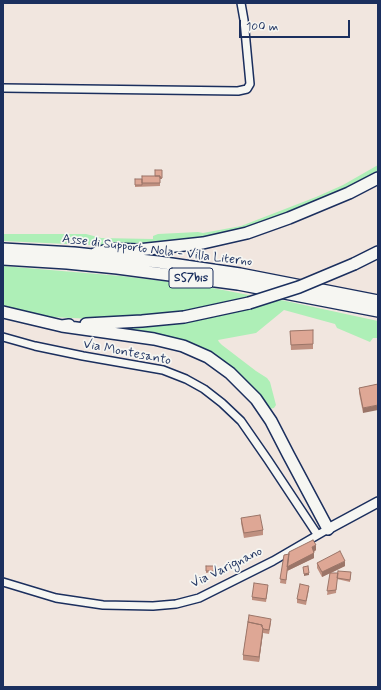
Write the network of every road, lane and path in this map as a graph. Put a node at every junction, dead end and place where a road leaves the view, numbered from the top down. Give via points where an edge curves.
1 (241, 3) edge
2 (3, 88) edge
3 (378, 178) edge
4 (3, 249) edge
5 (378, 252) edge
6 (90, 254) junction
7 (3, 259) edge
8 (378, 300) edge
9 (378, 311) edge
10 (3, 312) edge
11 (62, 326) junction
12 (3, 337) edge
13 (378, 502) edge
14 (328, 529) junction
15 (317, 534) junction
16 (3, 582) edge

1 - 2 street via 250,84 247,89 238,91
3 - 6 highway via 349,193 247,233 203,243 138,250 112,249
4 - 6 highway, Asse di Supporto Nola - Villa Literno / SS7bis
5 - 11 highway, bridge via 299,287 249,303 184,317
6 - 8 highway, Asse di Supporto Nola - Villa Literno / SS7bis via 240,274
7 - 9 highway, Asse di Supporto Nola - Villa Literno / SS7bis via 117,268 238,284
10 - 11 highway
11 - 14 highway via 154,339 183,346 208,358 230,373 256,398 271,421
12 - 15 street, Via Montesanto via 83,356 163,370 204,388 240,421
13 - 14 main road, Via Varignano
14 - 15 street, Via Varignano
15 - 16 street, Via Varignano via 273,561 199,598 176,604 103,605 56,598

